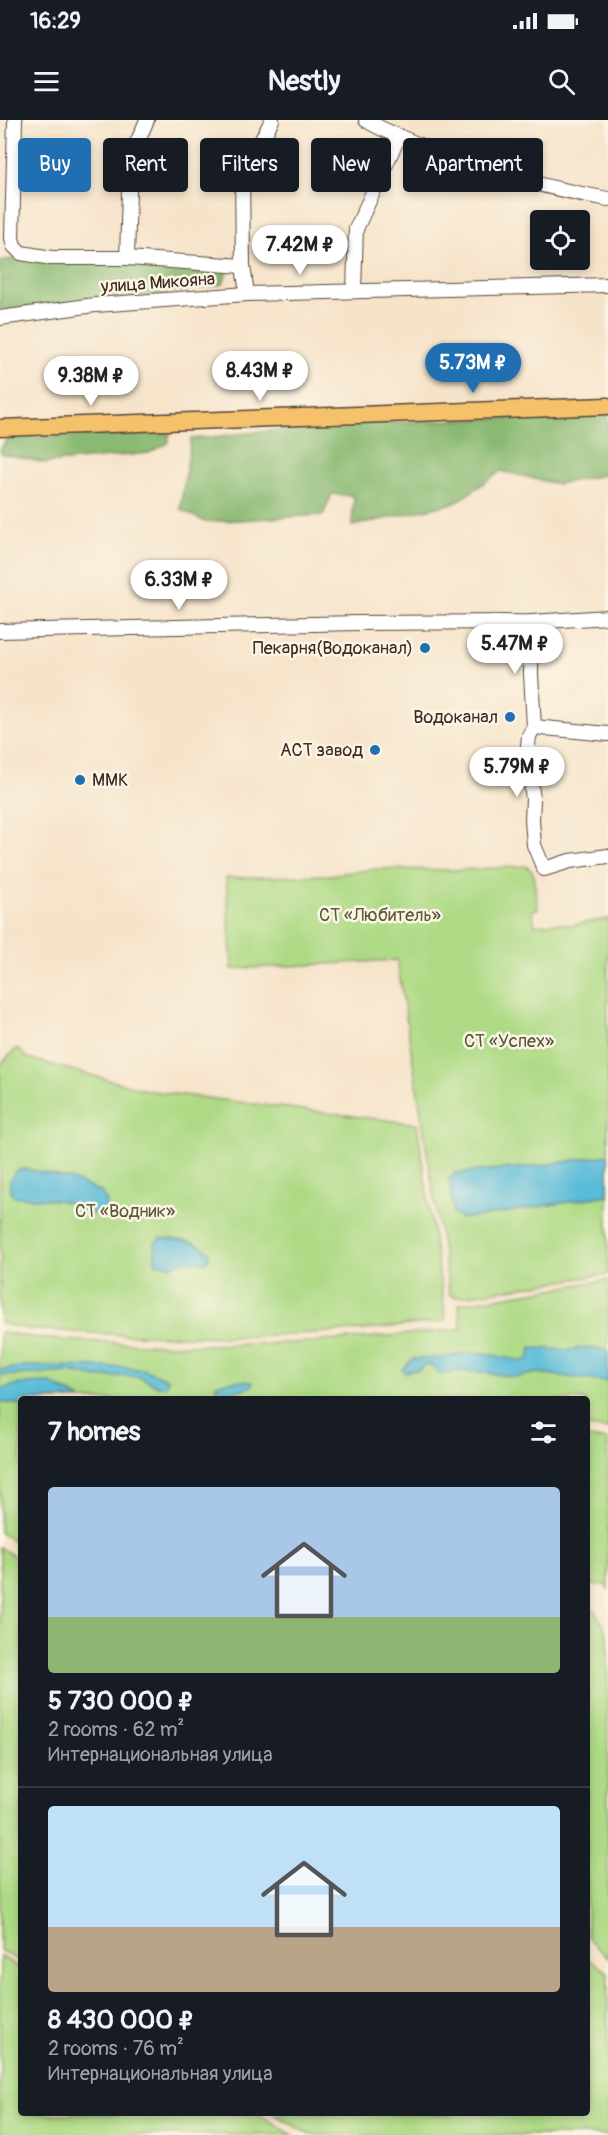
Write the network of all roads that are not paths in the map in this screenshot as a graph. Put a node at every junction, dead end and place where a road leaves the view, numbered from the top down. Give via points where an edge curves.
1 (15, 120) edge
2 (147, 120) edge
3 (272, 120) edge
4 (366, 120) edge
5 (399, 136) junction
6 (608, 199) edge
7 (127, 258) junction
8 (243, 266) junction
9 (608, 285) edge
10 (354, 290) junction
11 (247, 294) junction
12 (0, 318) edge
13 (608, 406) edge
14 (0, 428) edge
15 (608, 617) edge
16 (532, 622) junction
17 (0, 631) edge
18 (534, 727) junction
19 (608, 734) edge
20 (608, 856) edge

1 - 7 street via 12,238 16,250 52,258
2 - 7 street via 130,158
3 - 8 street via 242,169
4 - 5 street
5 - 6 street via 457,160
5 - 10 street via 356,229
7 - 8 street
8 - 11 street
9 - 10 street, улица Микояна
10 - 11 street, улица Микояна
11 - 12 street, улица Микояна via 95,305
13 - 14 main road
15 - 16 street
16 - 17 street
16 - 18 street
18 - 19 street
18 - 20 street via 527,756 534,845 544,869

